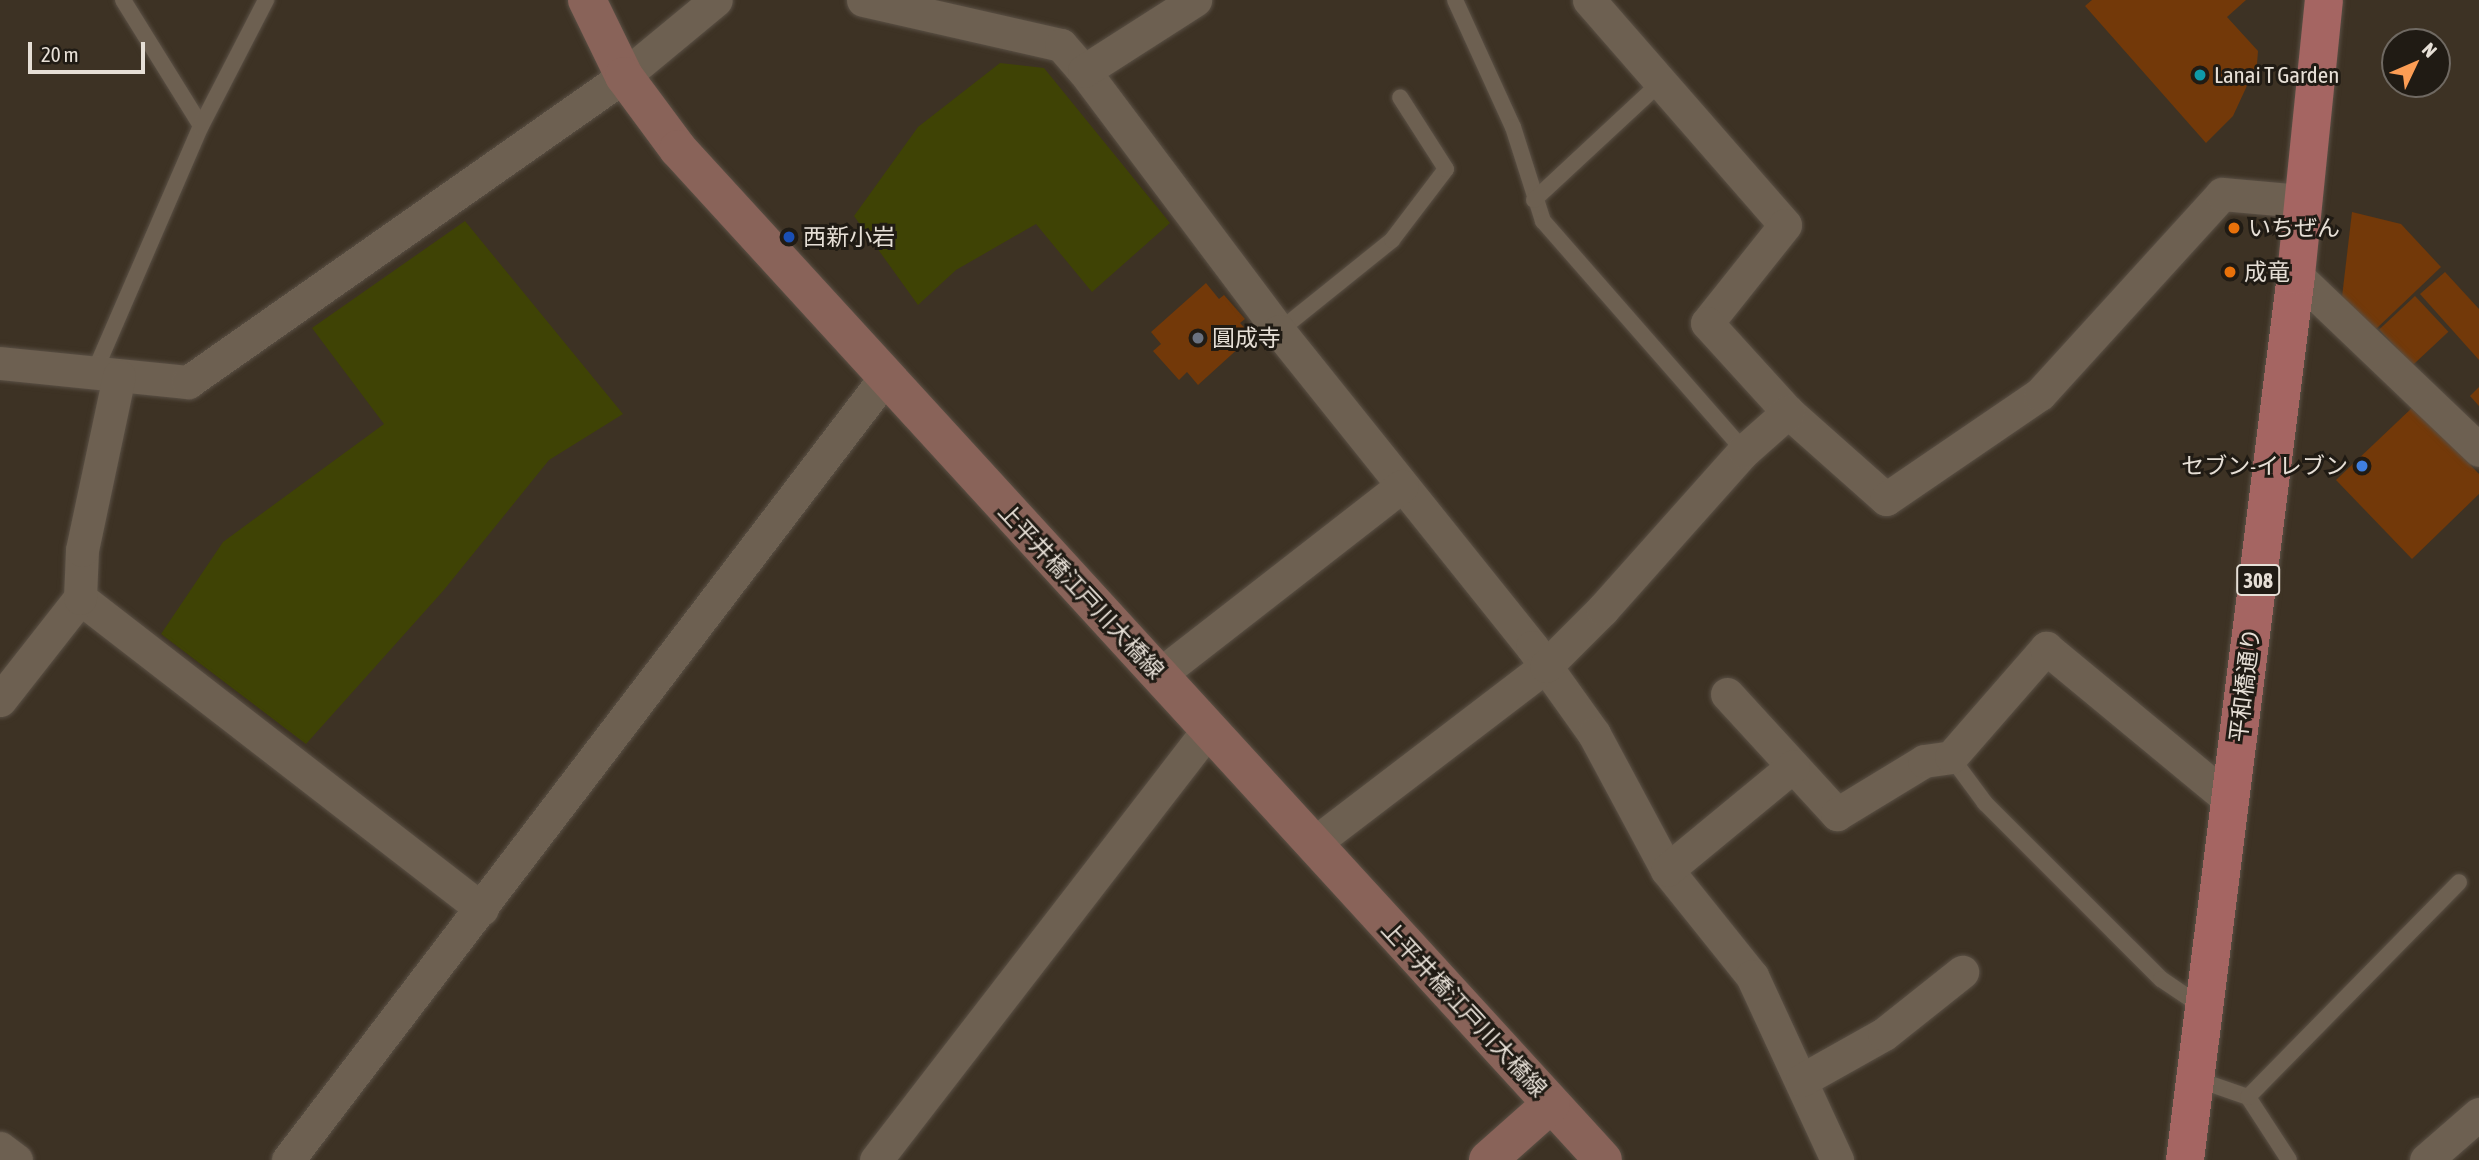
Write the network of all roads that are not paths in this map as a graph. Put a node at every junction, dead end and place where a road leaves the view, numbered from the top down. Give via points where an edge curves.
1 (123, 0) edge
2 (266, 0) edge
3 (587, 0) edge
4 (716, 0) edge
5 (863, 0) edge
6 (1195, 0) edge
7 (1455, 0) edge
8 (2324, 0) edge
9 (1597, 3) edge
10 (1084, 71) junction
11 (624, 76) junction
12 (1659, 84) junction
13 (1400, 97) dead end
14 (201, 126) junction
15 (1534, 200) junction
16 (2301, 201) junction
17 (2296, 275) junction
18 (1279, 331) junction
19 (0, 363) edge
20 (107, 375) junction
21 (884, 379) junction
22 (1788, 412) junction
23 (2479, 450) edge
24 (1744, 451) junction
25 (1402, 486) junction
26 (80, 598) junction
27 (1546, 666) junction
28 (1159, 675) junction
29 (1727, 694) dead end
30 (0, 700) edge
31 (1208, 730) junction
32 (1951, 757) junction
33 (1793, 766) junction
34 (2231, 801) junction
35 (1313, 844) junction
36 (1667, 870) junction
37 (2459, 883) dead end
38 (482, 909) junction
39 (1962, 972) dead end
40 (2205, 1009) junction
41 (2194, 1078) junction
42 (1802, 1080) junction
43 (2248, 1097) junction
44 (1551, 1104) junction
45 (2479, 1114) edge
46 (0, 1148) edge
47 (16, 1160) edge
48 (288, 1160) edge
49 (877, 1160) edge
50 (1488, 1160) edge
51 (1603, 1160) edge
52 (1837, 1160) edge
53 (2185, 1160) edge
54 (2290, 1160) edge
55 (2426, 1160) edge

1 - 14 lane
2 - 14 lane
3 - 11 street, 上平井橋江戸川大橋線
4 - 11 street
5 - 10 street via 1061,46
6 - 10 street
7 - 15 lane via 1513,127
8 - 16 main road, 平和橋通り / 308
9 - 12 street
10 - 18 street
11 - 20 street via 210,370 188,382
11 - 21 street, 上平井橋江戸川大橋線 via 678,149
12 - 15 lane
12 - 22 street via 1785,225 1707,323
13 - 18 lane via 1446,169 1392,240
14 - 20 lane
15 - 24 lane via 1543,221
16 - 17 main road, 平和橋通り / 308
16 - 22 street via 2222,194 2040,394 1886,499
17 - 23 street
17 - 34 main road, 平和橋通り / 308
18 - 25 street
19 - 20 street
20 - 26 street via 82,550
21 - 28 street, 上平井橋江戸川大橋線
21 - 38 street
22 - 24 street
24 - 27 street
25 - 27 street
25 - 28 street
26 - 30 street
26 - 38 street
27 - 35 street
27 - 36 street via 1594,734
28 - 31 street, 上平井橋江戸川大橋線
29 - 33 street
31 - 35 street, 上平井橋江戸川大橋線
31 - 49 street
32 - 33 street via 1924,761 1837,814
32 - 34 street via 2046,648
32 - 40 lane via 1985,803 2172,989
33 - 36 street
34 - 40 main road, 平和橋通り / 308
35 - 44 street, 上平井橋江戸川大橋線
36 - 42 street via 1752,976
37 - 43 lane
38 - 48 street
39 - 42 street via 1884,1034
40 - 41 main road, 平和橋通り / 308
41 - 43 lane
41 - 53 main road, 平和橋通り / 308
42 - 52 street
43 - 54 lane
44 - 50 street
44 - 51 street, 上平井橋江戸川大橋線
45 - 55 street
46 - 47 street

